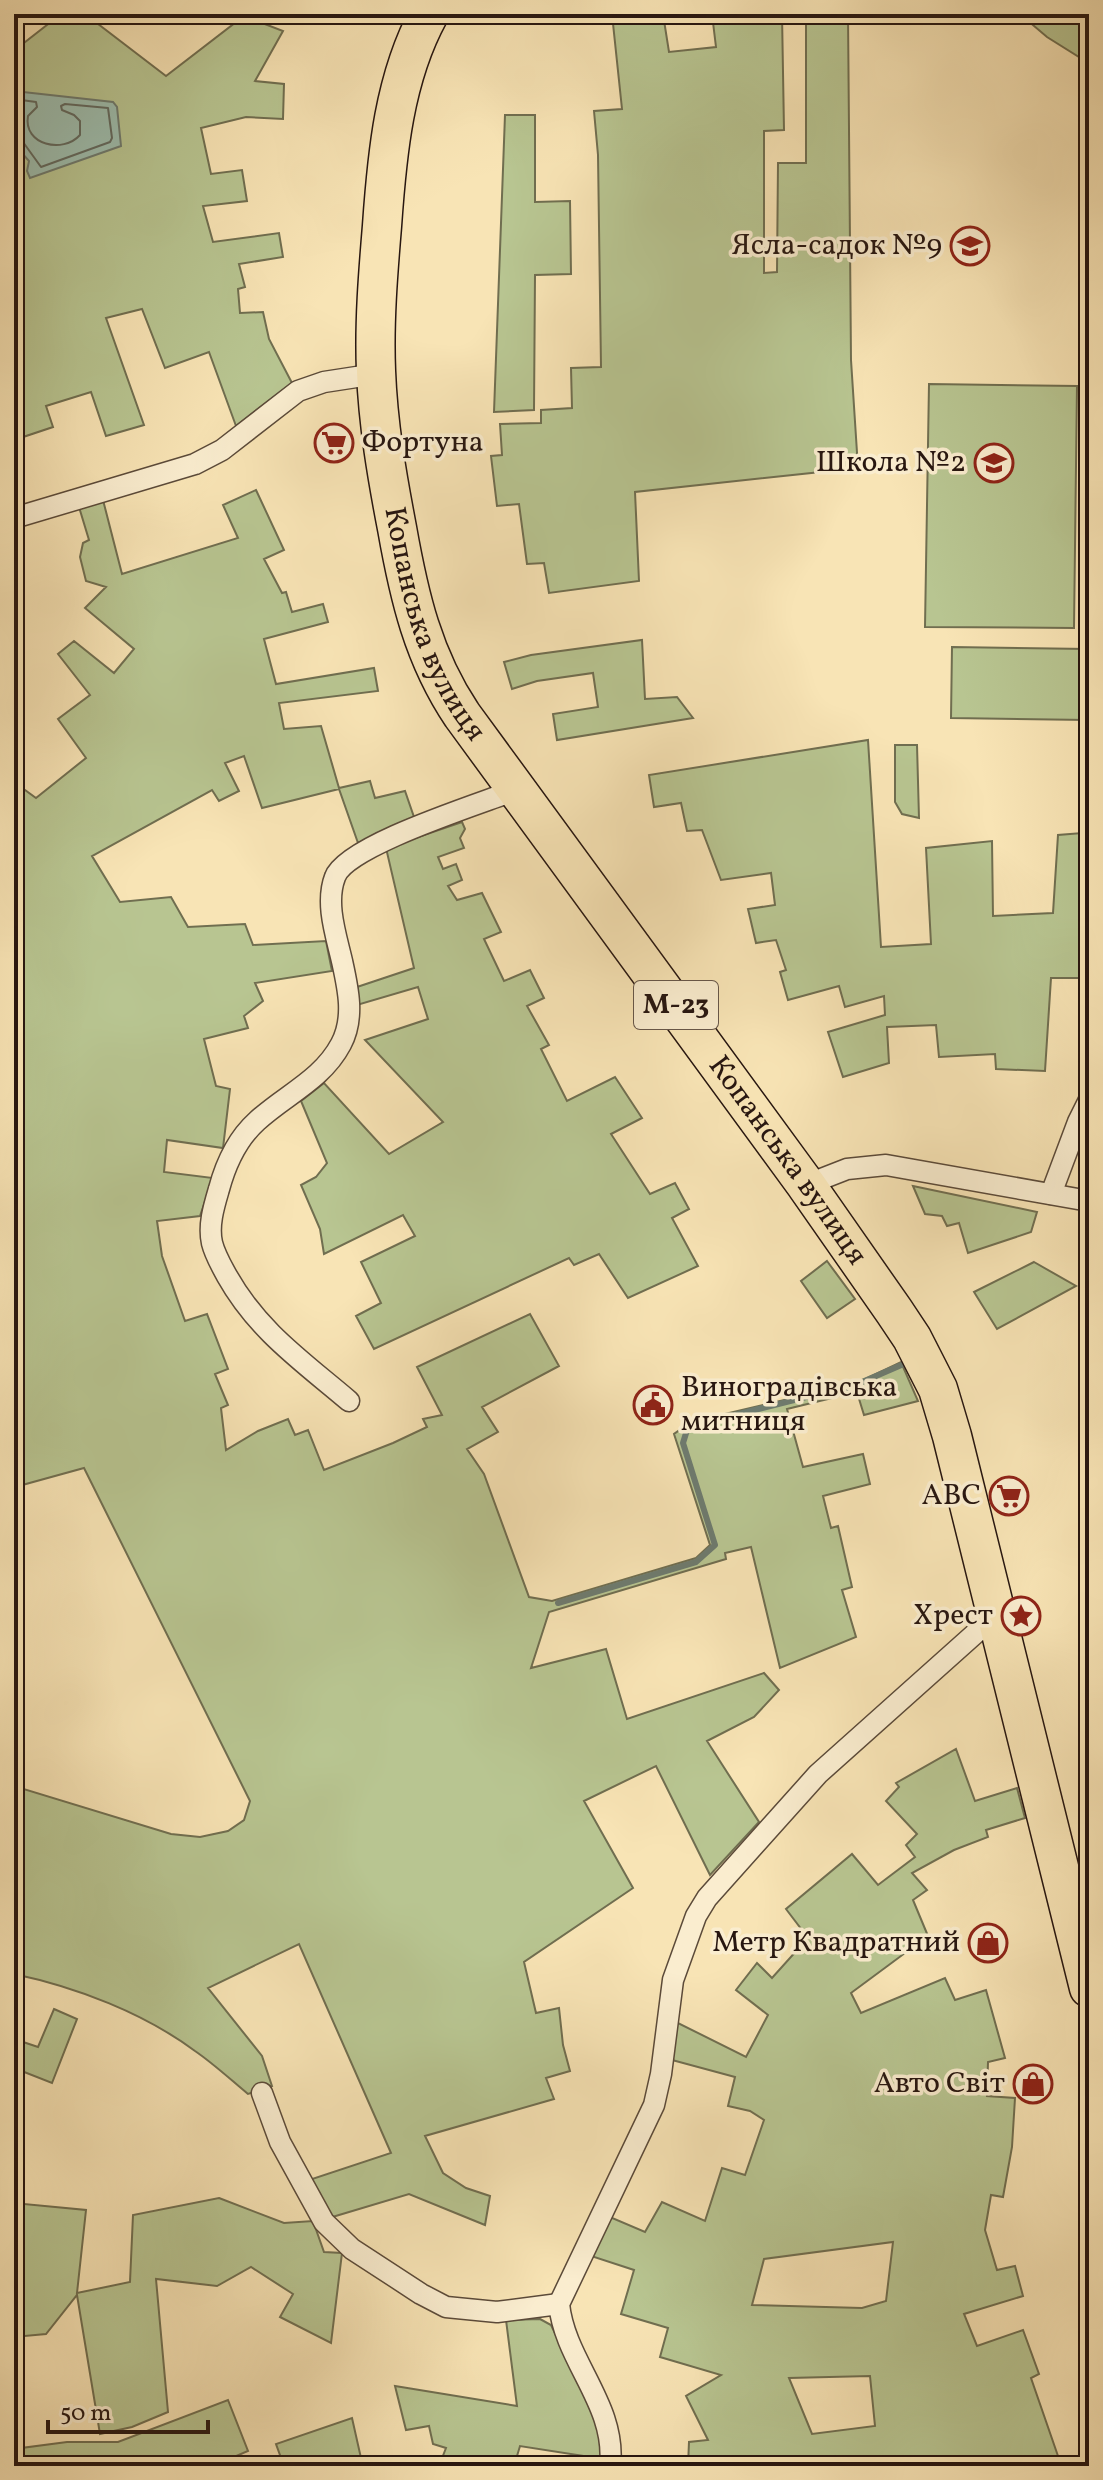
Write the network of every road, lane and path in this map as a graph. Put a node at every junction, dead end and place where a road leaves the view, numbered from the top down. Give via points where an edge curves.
1 (428, 14) edge
2 (376, 374) junction
3 (14, 518) edge
4 (518, 789) junction
5 (1089, 1100) edge
6 (806, 1185) junction
7 (1051, 1194) junction
8 (1089, 1201) edge
9 (349, 1401) dead end
10 (997, 1614) junction
11 (1089, 1988) edge
12 (262, 2093) dead end
13 (559, 2304) junction
14 (610, 2466) edge

1 - 2 highway, Копанська вулиця / М-23 via 415,40 389,147 376,304
2 - 3 street via 298,391 222,450 195,464
2 - 4 highway, Копанська вулиця / М-23 via 388,478 417,623 445,690
4 - 6 highway, Копанська вулиця / М-23
4 - 9 street via 384,840 335,874 331,903 349,1002 346,1032 331,1060 243,1136 231,1154 213,1207 217,1258 247,1309
5 - 7 street
6 - 7 street via 847,1169 886,1165
6 - 10 highway, Копанська вулиця / М-23 via 912,1338 938,1389
7 - 8 street
10 - 11 highway, Копанська вулиця / М-23
10 - 13 street via 818,1774 707,1898 673,1980 654,2105
12 - 13 street via 274,2131 324,2222 352,2249 446,2307 497,2312
13 - 14 street via 567,2338 609,2428

